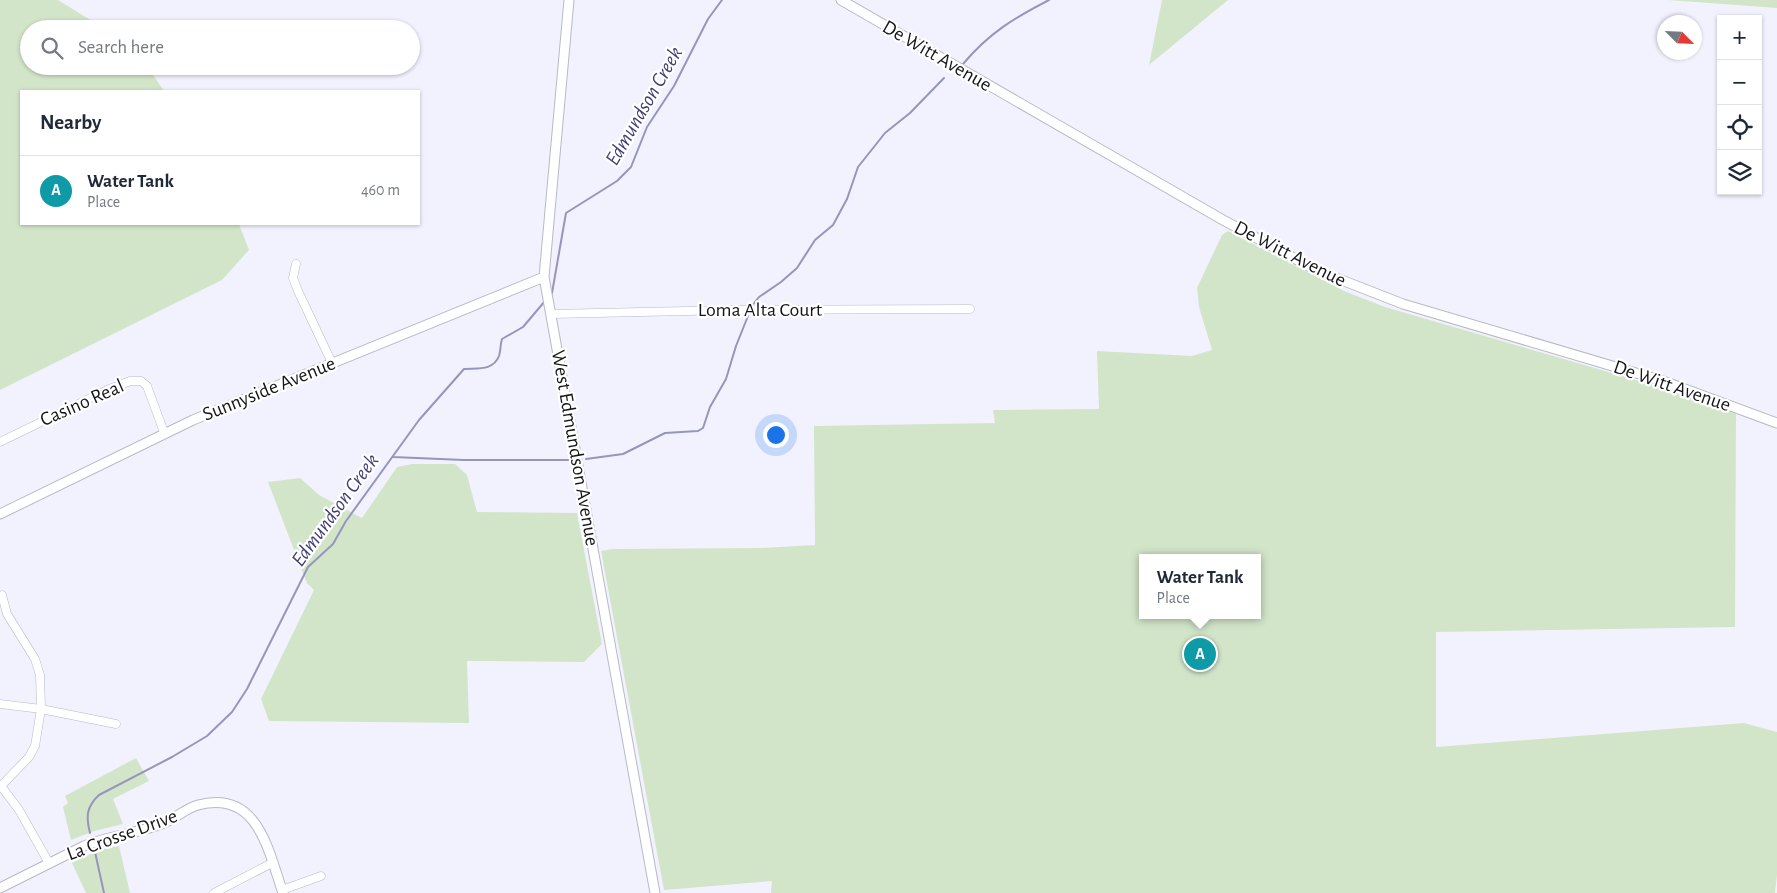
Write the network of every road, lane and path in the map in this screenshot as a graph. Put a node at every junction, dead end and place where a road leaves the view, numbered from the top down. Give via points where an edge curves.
1 (568, 0) edge
2 (841, 0) edge
3 (296, 264) dead end
4 (544, 277) junction
5 (970, 309) dead end
6 (551, 314) junction
7 (332, 363) junction
8 (1777, 423) edge
9 (164, 432) junction
10 (0, 442) edge
11 (0, 514) edge
12 (2, 595) dead end
13 (0, 704) edge
14 (41, 709) junction
15 (116, 724) dead end
16 (1, 787) edge
17 (49, 863) junction
18 (272, 863) junction
19 (321, 876) dead end
20 (0, 888) edge
21 (283, 892) edge
22 (214, 893) edge
23 (655, 893) edge

1 - 4 street, West Edmundson Avenue
2 - 8 street, De Witt Avenue via 1316,270 1404,304 1663,380
3 - 7 street via 293,278
4 - 6 street, West Edmundson Avenue
4 - 7 street, Sunnyside Avenue
5 - 6 street, Loma Alta Court
6 - 23 street, West Edmundson Avenue
7 - 9 street, Sunnyside Avenue
9 - 10 street, Casino Real via 147,386 134,380 106,390
9 - 11 street, Sunnyside Avenue
12 - 14 street via 7,614 35,659 40,674
13 - 14 street
14 - 15 street
14 - 16 street via 35,746
16 - 17 street via 19,810
17 - 18 street, La Crosse Drive via 96,841 163,824 195,806 213,802 226,802 249,814 259,827
17 - 20 street, La Crosse Drive
18 - 21 street, La Crosse Drive
18 - 22 street
19 - 21 street

